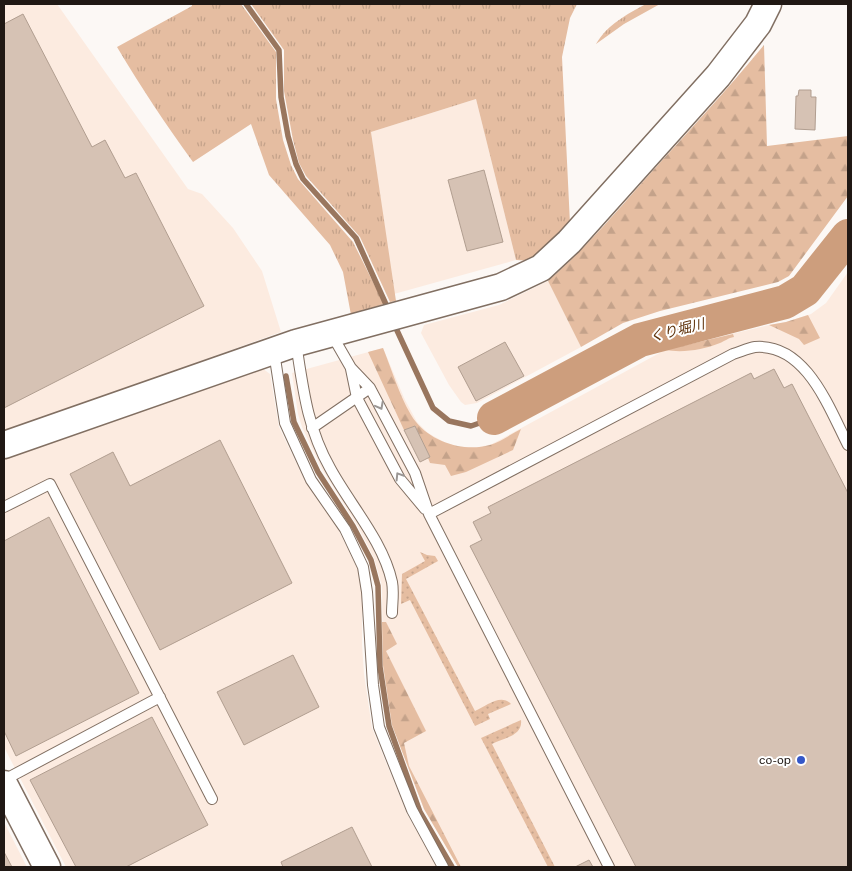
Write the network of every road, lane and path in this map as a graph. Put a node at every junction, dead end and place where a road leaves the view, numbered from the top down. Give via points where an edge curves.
1 (768, 4) edge
2 (331, 333) junction
3 (285, 347) junction
4 (351, 368) junction
5 (370, 388) junction
6 (357, 398) junction
7 (312, 428) junction
8 (848, 445) edge
9 (4, 446) edge
10 (4, 507) edge
11 (429, 514) junction
12 (392, 613) dead end
13 (160, 698) junction
14 (4, 780) edge
15 (4, 784) edge
16 (212, 799) dead end
17 (46, 867) edge
18 (443, 867) edge
19 (609, 867) edge

1 - 2 street via 758,24 718,76 569,242 541,268 501,287
2 - 3 street
2 - 4 lane
3 - 7 lane
3 - 9 street
3 - 18 lane via 285,423 311,480 345,529 363,567 379,728 412,810
4 - 5 lane
4 - 6 lane
5 - 6 lane
5 -> 11 lane via 415,473
6 - 7 lane
11 -> 6 lane via 400,479
7 - 12 lane via 330,468 385,558 392,584
8 - 11 lane via 817,384 798,362 777,350 755,347 733,354
10 - 13 lane via 50,484
11 - 19 lane
13 - 14 lane
13 - 16 lane
15 - 17 street

